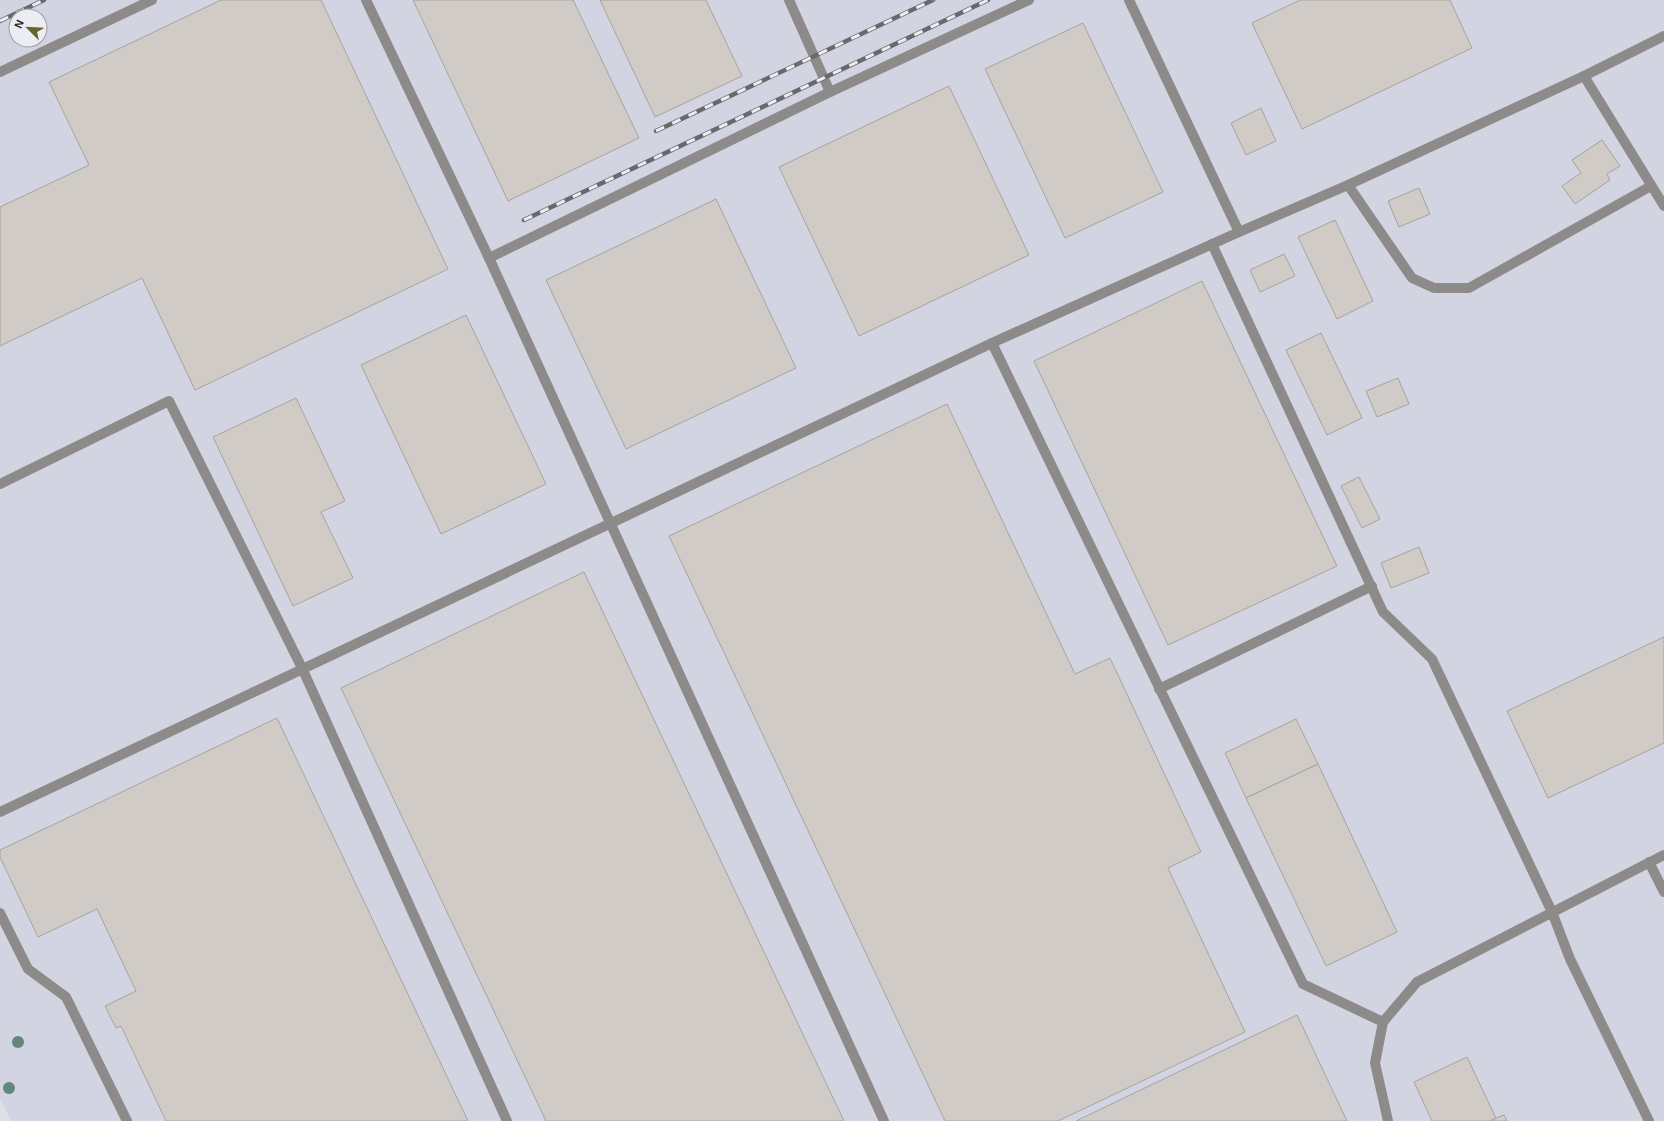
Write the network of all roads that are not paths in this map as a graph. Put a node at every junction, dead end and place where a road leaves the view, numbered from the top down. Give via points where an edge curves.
1 (152, 0) edge
2 (366, 0) edge
3 (788, 0) edge
4 (1029, 0) edge
5 (1129, 0) edge
6 (1664, 36) edge
7 (0, 72) edge
8 (1584, 76) junction
9 (830, 92) junction
10 (1348, 185) junction
11 (1651, 186) junction
12 (1664, 206) edge
13 (1239, 232) junction
14 (1212, 244) junction
15 (489, 258) junction
16 (992, 343) junction
17 (0, 484) edge
18 (611, 524) junction
19 (1372, 586) junction
20 (302, 668) junction
21 (1159, 689) junction
22 (0, 812) edge
23 (1664, 855) edge
24 (1649, 862) junction
25 (1664, 892) edge
26 (1552, 912) junction
27 (0, 913) edge
28 (1383, 1022) junction
29 (127, 1121) edge
30 (508, 1121) edge
31 (884, 1121) edge
32 (1388, 1121) edge
33 (1649, 1121) edge

1 - 7 lane
2 - 15 lane
3 - 9 lane
4 - 9 lane
5 - 13 lane
6 - 8 lane
8 - 10 lane
8 - 11 lane
9 - 15 lane
10 - 11 lane via 1412,278 1434,288 1469,288
10 - 13 lane
11 - 12 lane
13 - 14 lane
14 - 16 lane
14 - 19 lane
15 - 18 lane
16 - 18 lane
16 - 21 lane
17 - 20 lane via 169,401
18 - 20 lane
18 - 31 lane
19 - 21 lane
19 - 26 lane via 1383,612 1432,659
20 - 22 lane
20 - 30 lane
21 - 28 lane via 1302,984
23 - 24 lane
24 - 25 lane
24 - 26 lane
26 - 28 lane via 1417,982
26 - 33 lane via 1570,959
27 - 29 lane via 28,969 66,996
28 - 32 lane via 1375,1064

